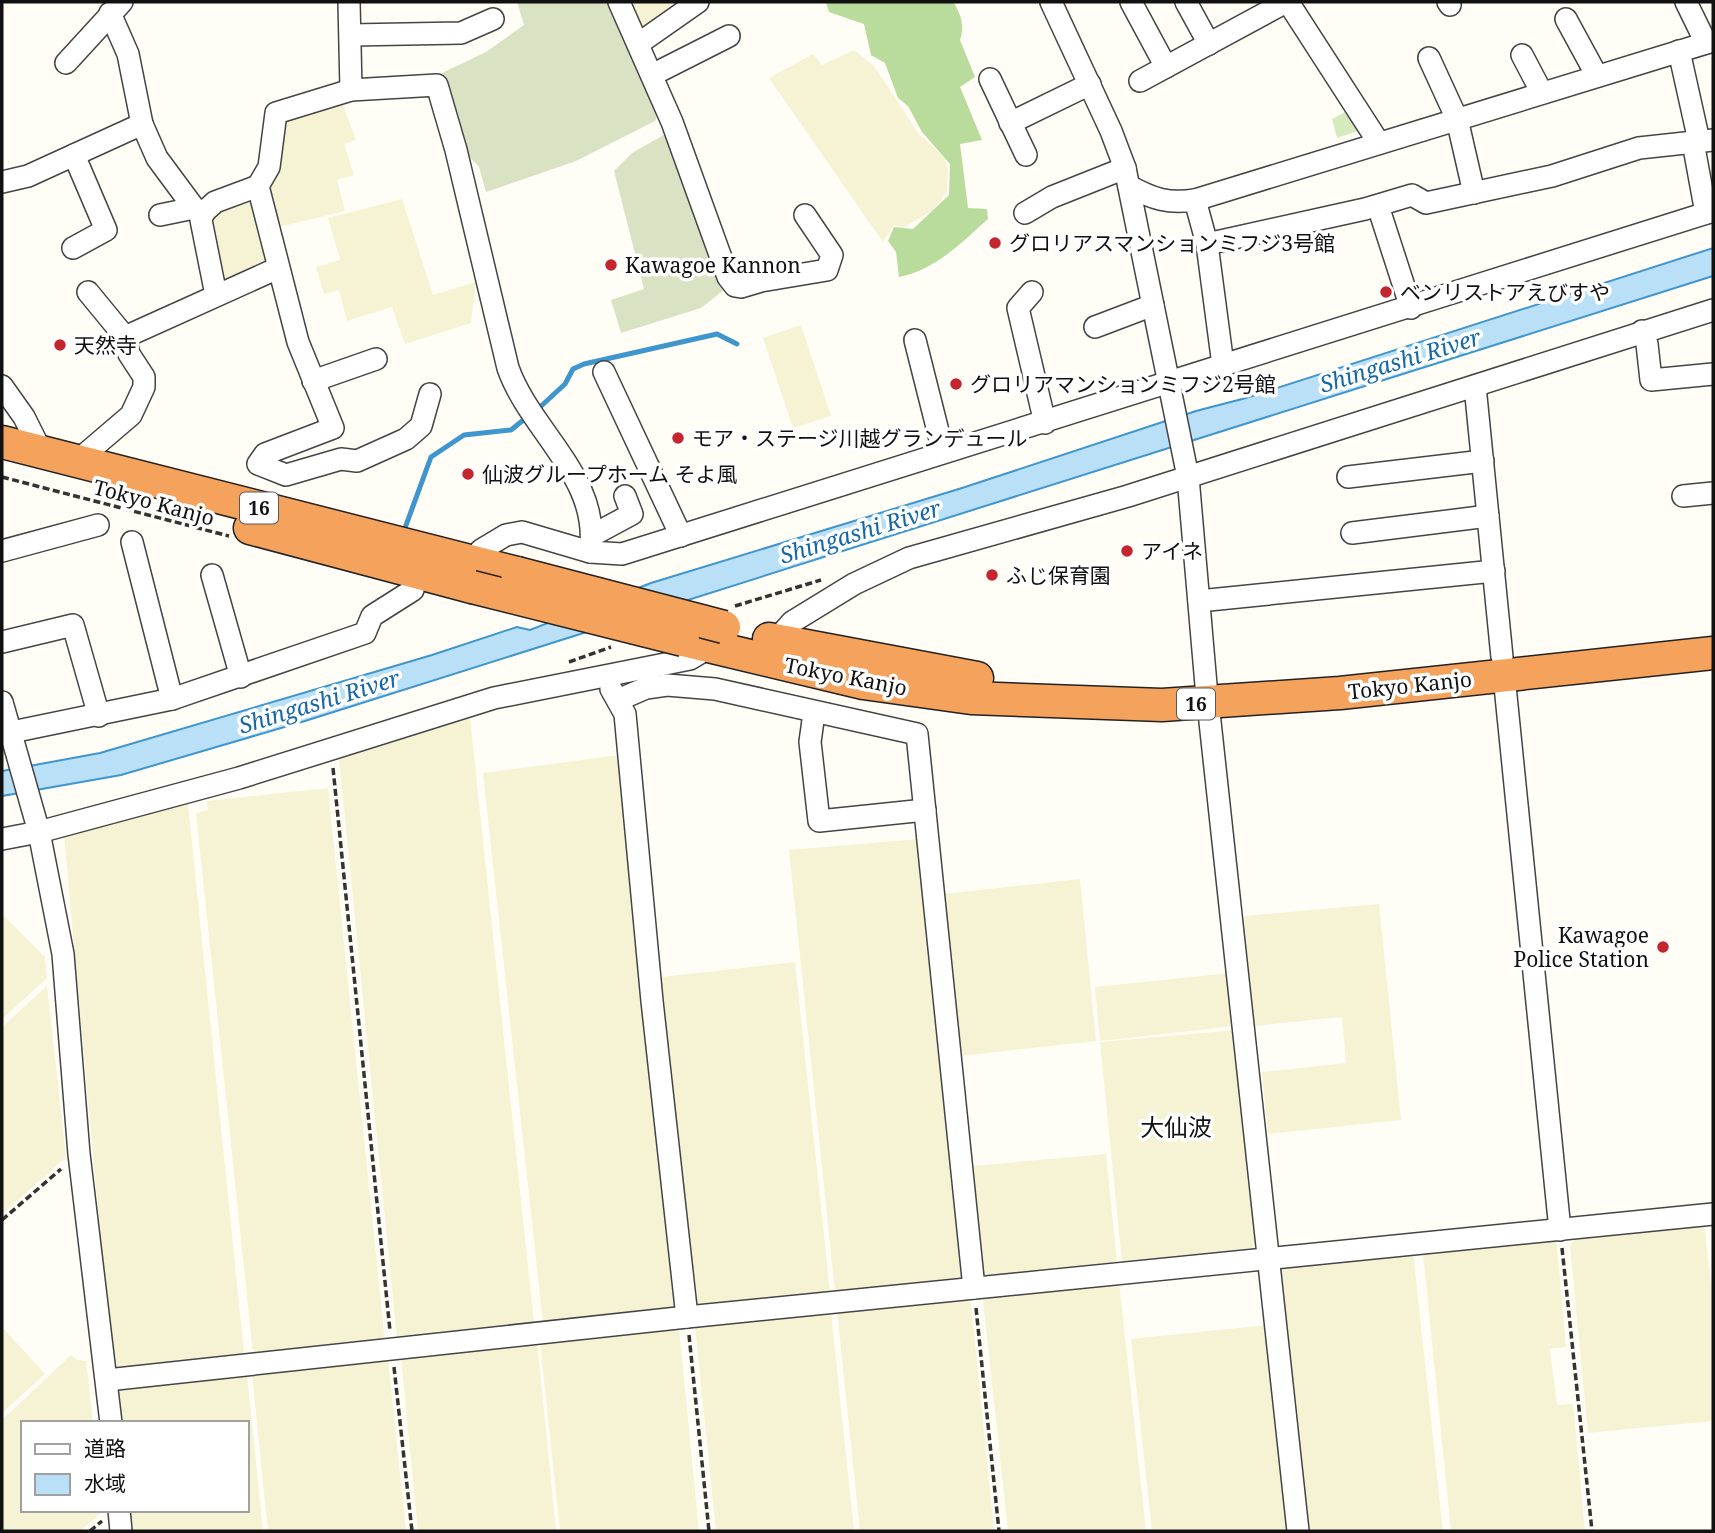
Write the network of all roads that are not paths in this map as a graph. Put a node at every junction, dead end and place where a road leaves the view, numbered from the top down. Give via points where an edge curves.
1 (349, 2) edge
2 (619, 2) edge
3 (698, 2) edge
4 (1051, 2) edge
5 (1131, 2) edge
6 (1186, 2) edge
7 (1287, 2) edge
8 (1686, 2) edge
9 (116, 8) edge
10 (493, 19) dead end
11 (1566, 19) dead end
12 (351, 35) junction
13 (729, 36) dead end
14 (1710, 42) edge
15 (638, 44) junction
16 (1209, 44) junction
17 (1679, 51) junction
18 (1522, 55) dead end
19 (1429, 58) dead end
20 (66, 63) dead end
21 (1166, 67) junction
22 (652, 75) junction
23 (1597, 76) junction
24 (990, 79) dead end
25 (1140, 81) dead end
26 (1090, 84) junction
27 (351, 90) junction
28 (1542, 93) junction
29 (1457, 118) junction
30 (1010, 122) junction
31 (142, 124) junction
32 (1702, 141) edge
33 (1379, 143) junction
34 (74, 155) junction
35 (1026, 155) dead end
36 (1127, 177) junction
37 (2, 182) edge
38 (258, 186) junction
39 (1474, 193) junction
40 (1195, 200) junction
41 (1378, 206) junction
42 (199, 210) junction
43 (1710, 212) edge
44 (1025, 213) dead end
45 (160, 215) dead end
46 (805, 215) dead end
47 (1207, 244) junction
48 (73, 248) dead end
49 (278, 268) junction
50 (88, 292) dead end
51 (1032, 292) dead end
52 (216, 295) junction
53 (1153, 305) junction
54 (1411, 308) junction
55 (1713, 310) edge
56 (1095, 327) dead end
57 (1642, 331) junction
58 (125, 337) junction
59 (915, 340) dead end
60 (376, 359) dead end
61 (1223, 365) junction
62 (604, 372) dead end
63 (1713, 374) edge
64 (313, 381) junction
65 (2, 386) edge
66 (1172, 386) junction
67 (1475, 386) junction
68 (430, 394) dead end
69 (1045, 423) junction
70 (2, 442) edge
71 (41, 451) junction
72 (943, 451) junction
73 (2, 460) edge
74 (1483, 461) junction
75 (76, 462) junction
76 (1188, 472) junction
77 (1348, 477) dead end
78 (1713, 493) edge
79 (625, 496) dead end
80 (1683, 496) dead end
81 (1488, 516) junction
82 (98, 525) dead end
83 (1352, 533) dead end
84 (681, 536) junction
85 (132, 542) dead end
86 (591, 543) junction
87 (481, 550) dead end
88 (2, 551) edge
89 (1494, 572) junction
90 (212, 575) dead end
91 (413, 590) dead end
92 (1199, 601) junction
93 (1713, 632) edge
94 (706, 638) junction
95 (775, 641) junction
96 (2, 642) edge
97 (1713, 653) edge
98 (1503, 666) junction
99 (603, 676) junction
100 (241, 677) junction
101 (1208, 694) junction
102 (172, 699) junction
103 (618, 700) junction
104 (2, 702) edge
105 (814, 713) junction
106 (99, 716) junction
107 (8, 735) edge
108 (925, 810) junction
109 (38, 829) junction
110 (2, 839) edge
111 (1713, 1214) edge
112 (1560, 1230) junction
113 (1268, 1258) junction
114 (974, 1288) junction
115 (687, 1317) junction
116 (107, 1380) junction
117 (111, 1421) edge
118 (119, 1512) edge
119 (121, 1531) edge
120 (1298, 1531) edge

1 - 12 street
2 - 15 street
3 - 15 street
4 - 26 street
5 - 21 street
6 - 16 street
7 - 16 street
7 - 33 street
8 - 14 street
9 - 20 street
9 - 31 street
10 - 12 street via 461,33
11 - 23 street
12 - 27 street
13 - 22 street
14 - 17 street
15 - 22 street
16 - 21 street
17 - 23 street
17 - 32 street
18 - 28 street
19 - 29 street
21 - 25 street
22 - 46 street via 735,286 827,270 832,255
23 - 28 street
24 - 30 street
26 - 30 street
26 - 36 street
27 - 38 street via 276,113 269,167
27 - 86 street via 437,85 508,368 516,391 566,463 592,520
28 - 29 street
29 - 33 street
29 - 39 street
30 - 35 street
31 - 34 street
31 - 42 street via 157,158
32 - 39 street via 1639,148 1552,176
32 - 43 street
33 - 40 street
34 - 37 street via 28,176
34 - 48 street via 106,230
36 - 40 street via 1157,201
36 - 44 street via 1052,197
36 - 53 street
38 - 42 street
38 - 49 street
39 - 41 street via 1426,203 1412,195
40 - 47 street
41 - 47 street
41 - 54 street
42 - 45 street
42 - 52 street
43 - 54 street
47 - 61 street
49 - 52 street
49 - 64 street
50 - 58 street
51 - 69 street via 1018,308
52 - 58 street
53 - 56 street
53 - 66 street
54 - 61 street
55 - 57 street
57 - 63 street via 1651,380
57 - 67 street
58 - 75 street via 129,354 144,377 144,387 131,415
59 - 72 street
60 - 64 street
61 - 66 street
62 - 84 street
64 - 68 street via 333,428 265,454 258,464 286,475 341,459 357,461 406,439 421,426
65 - 71 street
66 - 69 street
66 - 76 street
67 - 74 street
67 - 76 street
69 - 72 street
70 - 71 highway, Tokyo Kanjo / 16
71 - 75 highway, Tokyo Kanjo / 16
72 - 84 street
73 - 94 highway, Tokyo Kanjo / 16, bridge via 472,587
74 - 77 street
74 - 81 street
75 - 94 highway, Tokyo Kanjo / 16, bridge via 517,573
76 - 92 street
76 - 95 street via 909,558 854,584 792,622
78 - 80 street
79 - 86 street via 632,513
81 - 83 street
81 - 89 street
82 - 88 street
84 - 86 street via 622,554
85 - 102 street
86 - 87 street via 522,531
89 - 92 street
89 - 98 street
90 - 100 street
91 - 100 street via 372,616 368,633
92 - 101 street
93 - 98 highway, Tokyo Kanjo / 16
94 - 95 highway, Tokyo Kanjo / 16
94 - 99 street via 690,659
94 - 101 highway, Tokyo Kanjo / 16 via 863,683 971,698 1106,705
95 - 101 highway, Tokyo Kanjo / 16 via 1034,685
96 - 106 street via 73,625
97 - 98 highway, Tokyo Kanjo / 16
98 - 101 highway, Tokyo Kanjo / 16 via 1339,675
98 - 112 street
99 - 103 street
99 - 109 street via 473,704 239,778
100 - 102 street
101 - 113 street
102 - 106 street
103 - 105 street via 667,685 715,689
103 - 115 street via 625,713
104 - 107 street
105 - 108 street via 874,735 917,733
105 - 108 street via 810,742 818,821
106 - 107 street
107 - 109 street
108 - 114 street
109 - 110 street
109 - 116 street via 63,954 79,1154
111 - 112 street
112 - 113 street
113 - 114 street
113 - 120 street
114 - 115 street
115 - 116 street
116 - 117 street
118 - 119 street

